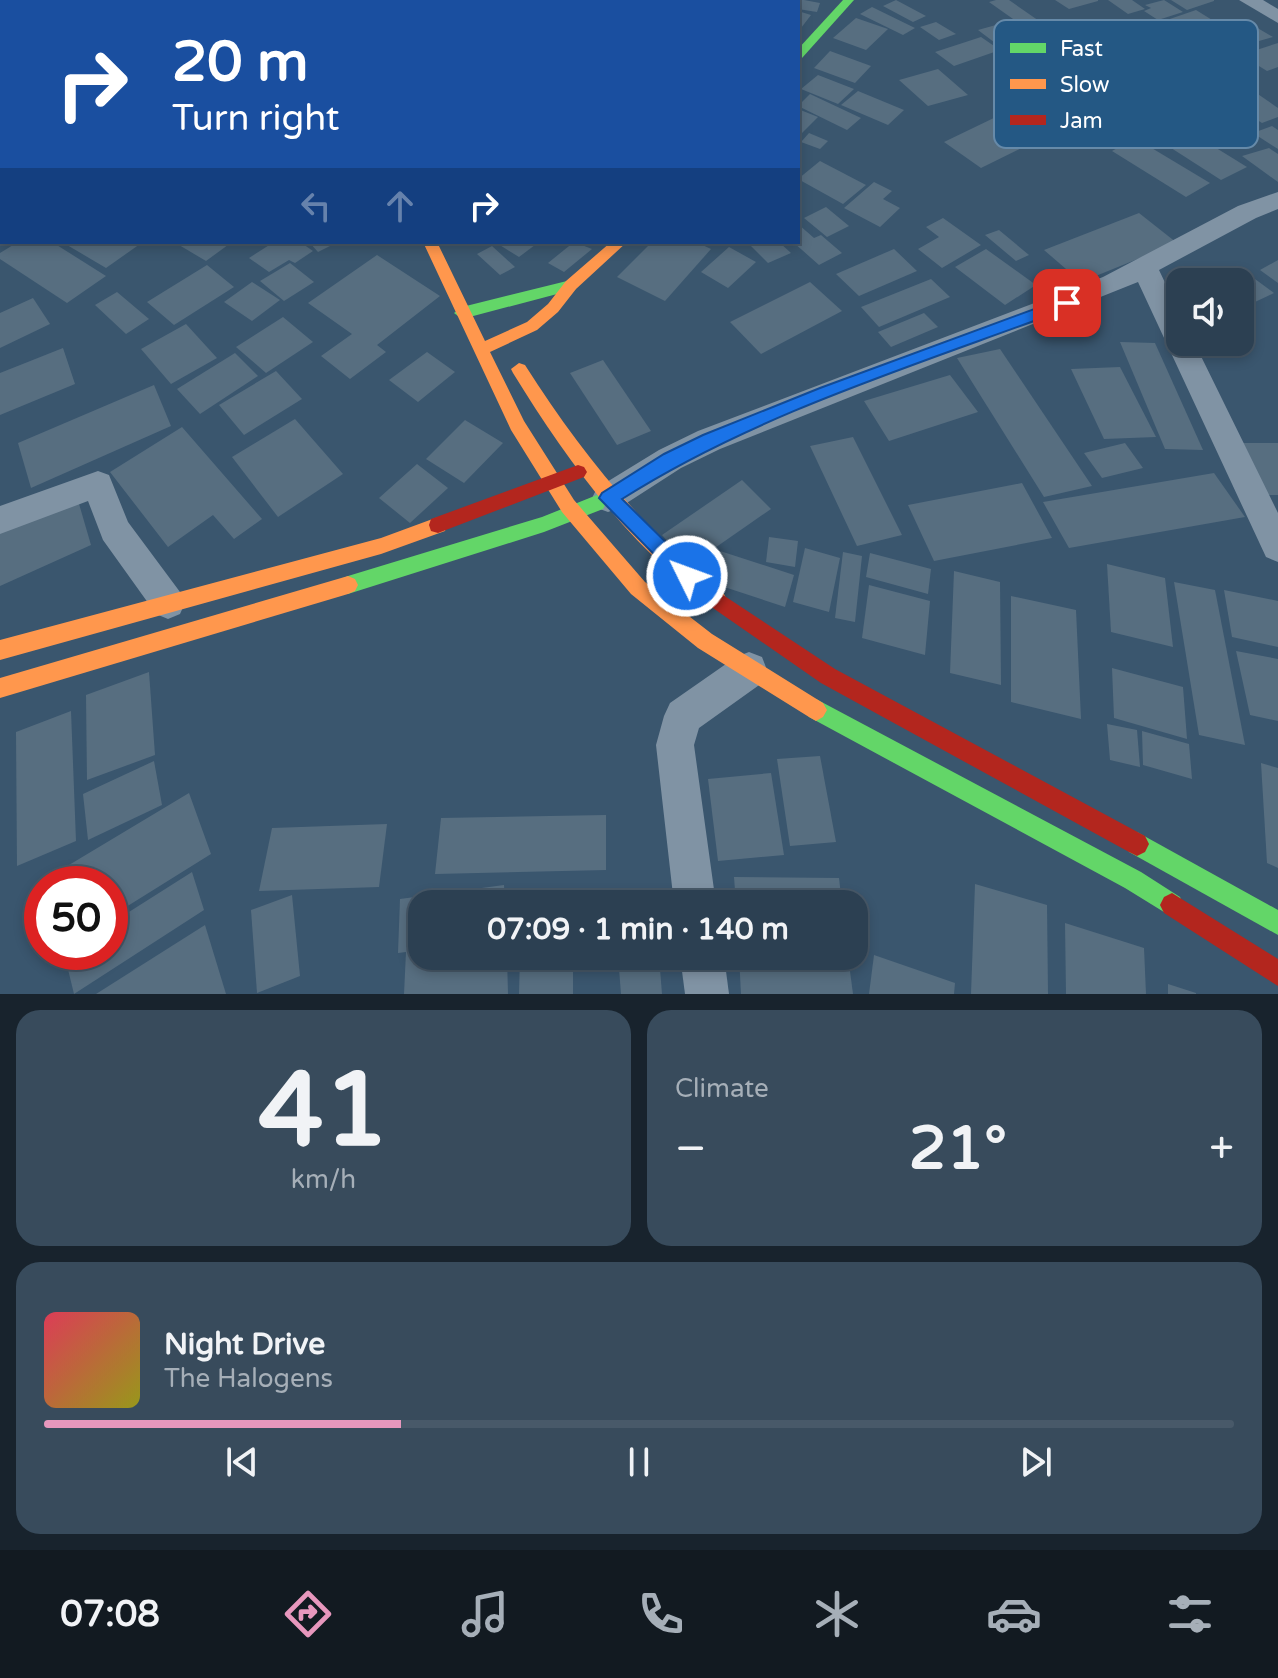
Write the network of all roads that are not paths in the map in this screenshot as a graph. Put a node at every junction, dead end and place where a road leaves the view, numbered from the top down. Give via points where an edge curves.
1 (849, 0) edge
2 (1249, 0) edge
3 (1278, 17) edge
4 (800, 54) edge
5 (1278, 200) edge
6 (431, 244) edge
7 (451, 244) edge
8 (618, 244) edge
9 (1144, 267) junction
10 (571, 285) junction
11 (483, 307) junction
12 (462, 313) junction
13 (503, 341) junction
14 (481, 350) junction
15 (517, 425) junction
16 (510, 449) dead end
17 (588, 468) junction
18 (496, 482) dead end
19 (554, 484) junction
20 (608, 498) junction
21 (575, 513) junction
22 (461, 515) junction
23 (0, 520) edge
24 (1278, 547) edge
25 (168, 603) junction
26 (0, 650) edge
27 (749, 670) junction
28 (0, 688) edge
29 (693, 890) edge
30 (1278, 923) edge
31 (704, 970) edge
32 (1278, 974) edge
33 (707, 994) edge

1 - 4 main road
2 - 3 street
5 - 9 street
6 - 12 main road
7 - 11 main road
8 - 10 main road
9 - 20 street via 1044,312 709,440
9 - 24 street
10 - 11 main road
10 - 13 main road via 532,326
11 - 12 main road
11 - 13 main road
12 - 14 main road
13 - 14 main road
13 - 17 main road via 547,417
14 - 15 main road
15 - 16 main road
15 - 19 main road
17 - 19 main road
17 - 20 main road
18 - 22 main road
19 - 21 main road
19 - 22 main road
20 - 21 main road
20 - 30 main road via 725,608 810,663
21 - 27 main road via 638,588
21 - 28 main road
22 - 25 main road via 381,546
23 - 25 street via 98,484 115,530
25 - 26 main road
27 - 29 street via 683,716 675,745
27 - 32 main road via 1133,880
31 - 33 street

